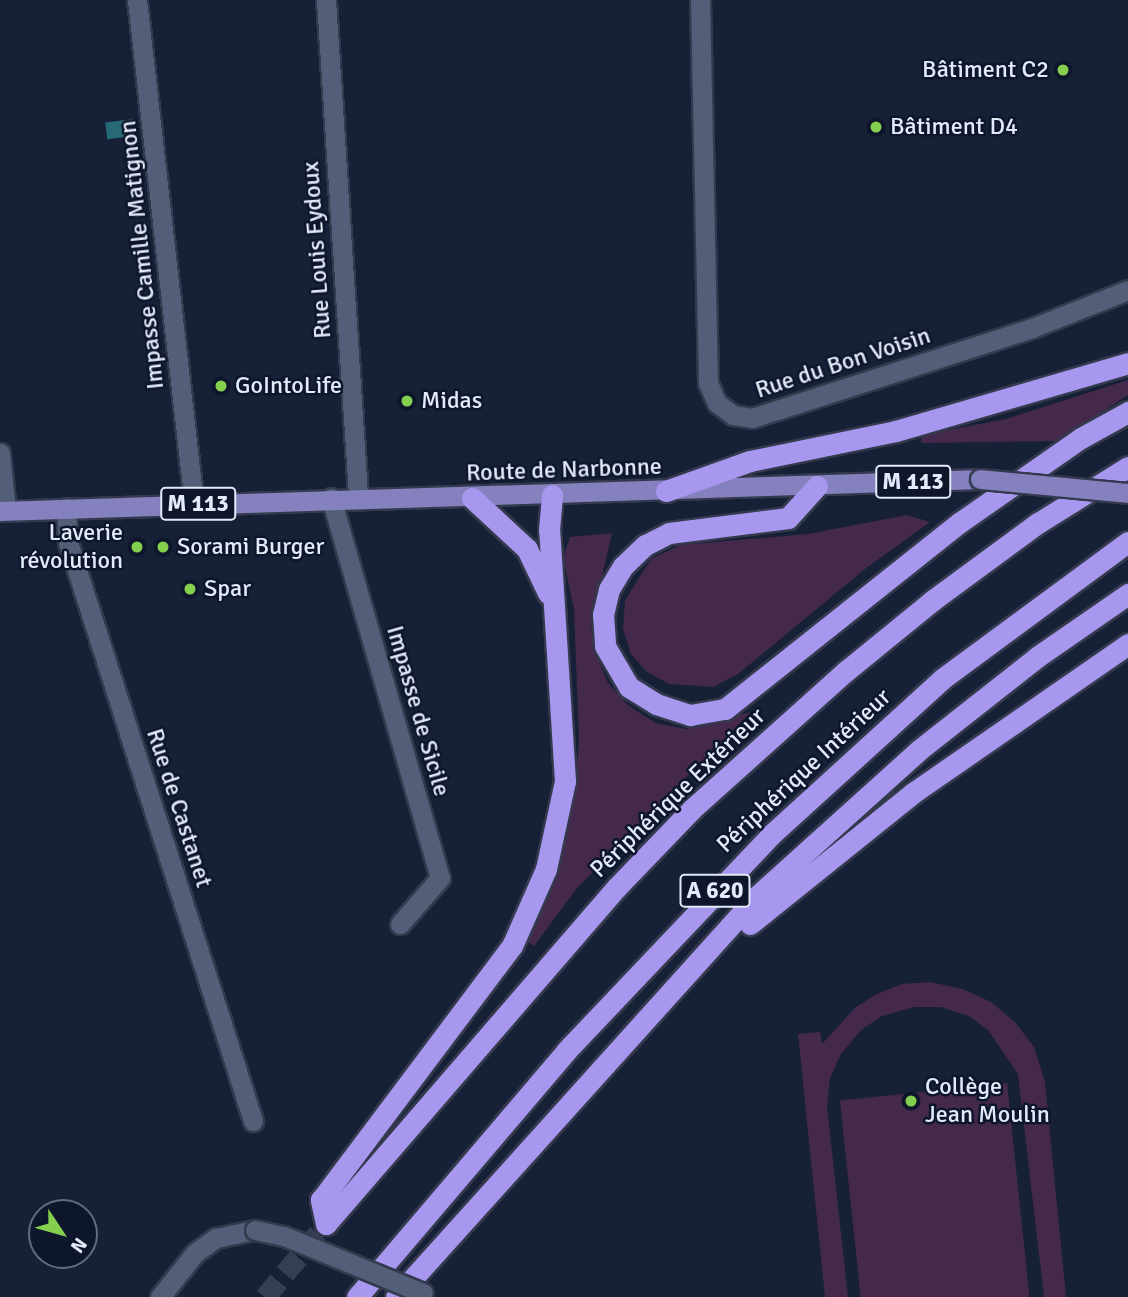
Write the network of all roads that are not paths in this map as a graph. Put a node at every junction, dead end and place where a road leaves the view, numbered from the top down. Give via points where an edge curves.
1 (137, 0) edge
2 (326, 0) edge
3 (700, 0) edge
4 (1128, 290) edge
5 (1128, 363) edge
6 (1128, 412) edge
7 (0, 453) edge
8 (1128, 467) edge
9 (817, 486) junction
10 (666, 491) junction
11 (1128, 493) edge
12 (552, 495) junction
13 (358, 497) junction
14 (331, 498) junction
15 (472, 498) junction
16 (194, 504) junction
17 (66, 508) junction
18 (3, 510) edge
19 (1128, 542) edge
20 (1128, 594) edge
21 (555, 610) junction
22 (1128, 644) edge
23 (400, 924) dead end
24 (708, 947) junction
25 (253, 1121) dead end
26 (429, 1295) edge
27 (160, 1297) edge
28 (357, 1297) edge
29 (396, 1297) edge

1 - 16 street, Impasse Camille Matignon
2 - 13 street, Rue Louis Eydoux
3 - 4 street, Rue du Bon Voisin via 708,383 717,403 733,415 752,418 778,411 1032,328
5 - 10 highway via 896,431 750,461
6 - 9 highway via 1081,438 959,523 725,709 690,715 656,704 629,687 605,646 603,614 609,589 623,566 645,545 670,533 788,518
7 - 18 street
8 - 21 highway, Périphérique Extérieur / A 620 via 1038,523 933,600 692,809 617,887 326,1224 321,1200 512,946 547,869 565,780
9 - 10 main road, Route de Narbonne / M 113
9 - 11 main road, Route de Narbonne / M 113, bridge via 980,479
10 - 12 main road, Route de Narbonne / M 113
12 - 15 main road, Route de Narbonne / M 113
12 - 21 highway via 549,530
13 - 14 main road, Route de Narbonne / M 113
13 - 15 main road, Route de Narbonne / M 113
14 - 16 main road, Route de Narbonne / M 113
14 - 23 street, Impasse de Sicile via 440,878
15 - 21 highway via 527,549
16 - 17 main road, Route de Narbonne / M 113
17 - 18 main road, Route de Narbonne / M 113
17 - 25 street, Rue de Castanet via 68,542
19 - 28 highway, Périphérique Intérieur / A 620 via 942,679 773,834 576,1040
20 - 24 highway via 1037,657 919,750 836,822
22 - 24 highway via 913,793 768,905 729,945
24 - 29 highway
26 - 27 street, bridge via 284,1236 255,1230 216,1238 195,1254

